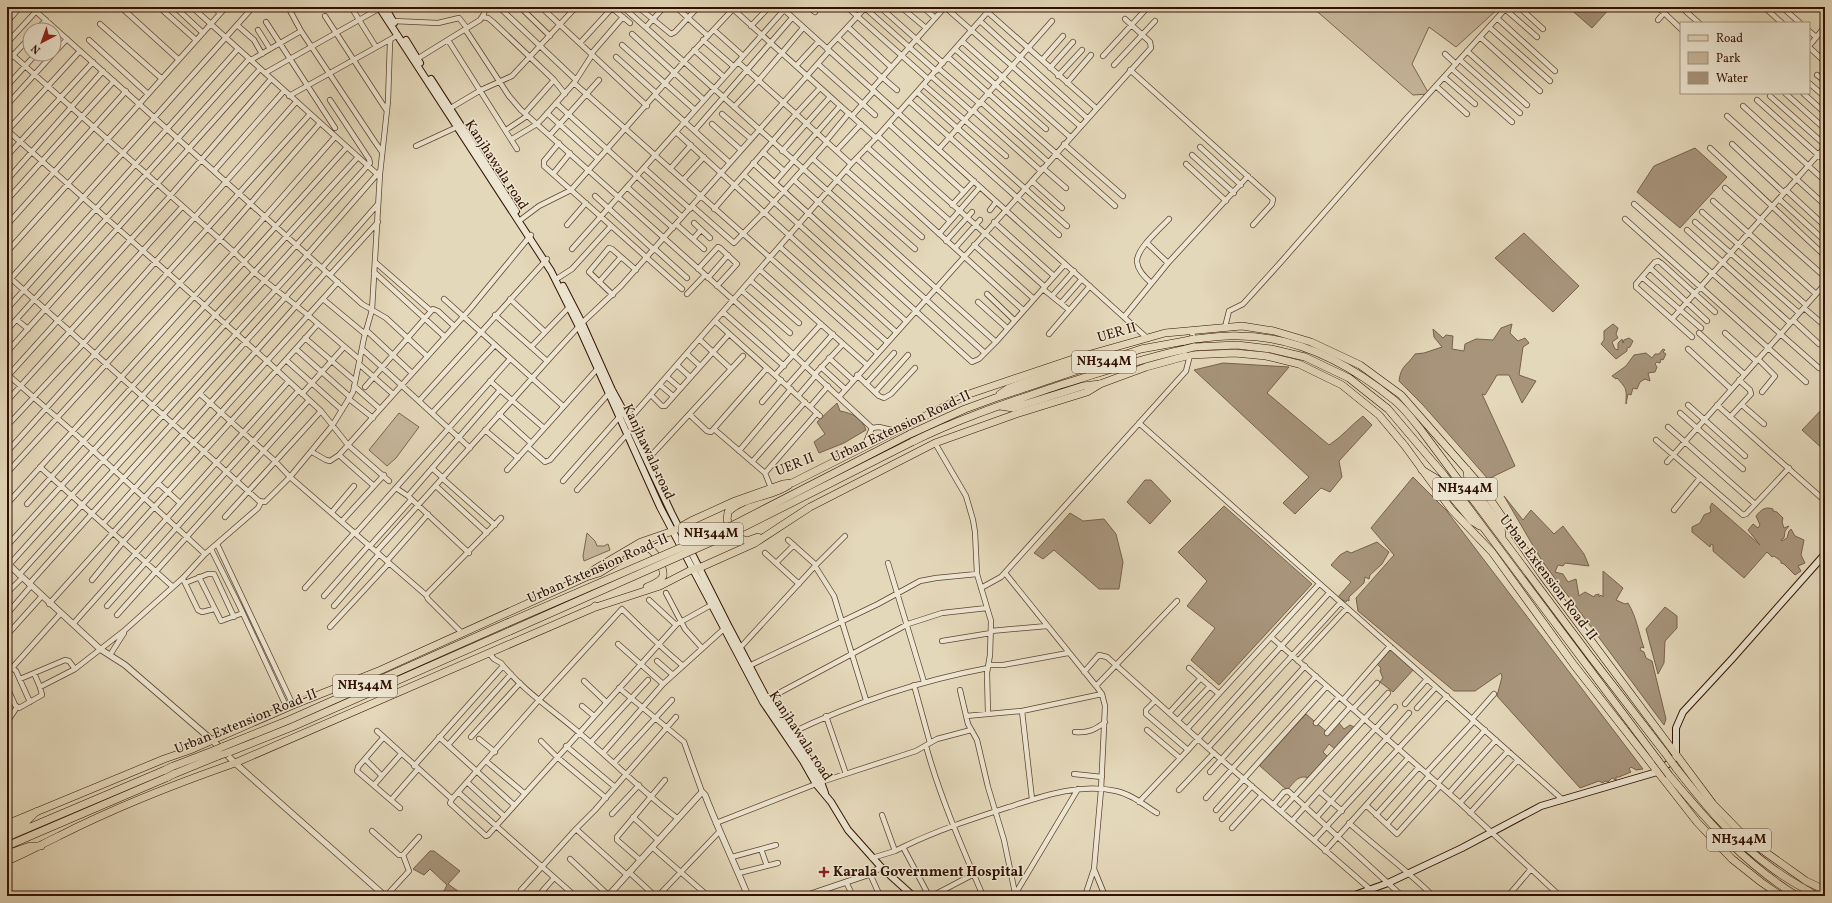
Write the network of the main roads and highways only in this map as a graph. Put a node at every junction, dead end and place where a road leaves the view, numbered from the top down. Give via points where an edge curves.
1 (381, 7) edge
2 (390, 10) edge
3 (448, 110) junction
4 (520, 220) junction
5 (546, 260) junction
6 (571, 305) junction
7 (1190, 350) junction
8 (1085, 356) junction
9 (1100, 384) junction
10 (610, 392) junction
11 (995, 398) junction
12 (998, 406) junction
13 (629, 432) junction
14 (1422, 470) junction
15 (1467, 470) junction
16 (792, 483) junction
17 (810, 506) junction
18 (1484, 528) junction
19 (676, 530) junction
20 (1502, 539) junction
21 (1825, 554) edge
22 (696, 568) junction
23 (586, 577) junction
24 (593, 608) junction
25 (218, 751) junction
26 (1676, 754) junction
27 (164, 759) junction
28 (1657, 772) junction
29 (175, 784) junction
30 (36, 812) junction
31 (7, 824) edge
32 (7, 830) edge
33 (7, 837) edge
34 (7, 846) edge
35 (41, 846) junction
36 (7, 854) edge
37 (7, 861) edge
38 (1825, 890) edge
39 (913, 896) edge
40 (1352, 896) edge
41 (1781, 896) edge
42 (1797, 896) edge
43 (1817, 896) edge

1 - 2 main road, Kanjhawala road
1 - 3 main road, Kanjhawala road
2 - 3 main road, Kanjhawala road via 393,21
3 - 4 main road, Kanjhawala road
3 - 4 main road, Kanjhawala road
4 - 5 main road, Kanjhawala road
5 - 6 main road, Kanjhawala road
5 - 6 main road, Kanjhawala road
6 - 10 main road, Kanjhawala road
7 - 9 main road
7 - 12 main road, Urban Extension Road-II / NH344M via 1145,358
7 - 14 main road via 1266,356 1299,364 1342,385 1379,415
7 - 18 main road, Urban Extension Road-II / NH344M via 1237,345 1271,349 1305,357 1349,378 1388,409 1444,475
8 - 11 main road via 1073,365 1009,388
8 - 15 main road, UER II via 1165,333 1225,327 1242,326 1274,331 1311,342 1360,365 1401,395
8 - 16 main road, UER II via 969,394
9 - 12 main road via 1084,386 1013,408
9 - 17 main road via 1087,392 934,443
10 - 13 main road, Kanjhawala road via 619,417
10 - 13 main road, Kanjhawala road via 624,412
11 - 20 main road, Urban Extension Road-II / NH344M via 1141,349 1190,340 1240,336 1272,339 1309,349 1354,371 1396,401 1421,430
11 - 25 main road, Urban Extension Road-II / NH344M, bridge via 910,434 733,524
12 - 25 main road, Urban Extension Road-II / NH344M, bridge via 939,429 736,531 510,631 292,727 227,753
13 - 19 main road, Kanjhawala road
13 - 19 main road, Kanjhawala road via 647,460
14 - 18 main road via 1437,479 1472,521
14 - 28 main road via 1451,509 1492,552 1574,665
15 - 20 main road via 1468,481 1501,526
15 - 26 main road, UER II
16 - 17 main road via 772,494 740,504 728,512 727,520 738,538 753,540 796,512
16 - 19 main road, UER II via 735,501
17 - 22 main road via 756,544
18 - 42 main road, Urban Extension Road-II / NH344M, bridge via 1669,775 1702,815 1738,852
19 - 22 main road, Kanjhawala road
19 - 23 main road, UER II via 641,542
20 - 43 main road, Urban Extension Road-II / NH344M, bridge via 1708,809 1744,845 1772,868
21 - 26 main road via 1683,712 1676,728
22 - 24 main road via 660,586
22 - 39 main road, Kanjhawala road via 765,700 848,830 872,858
23 - 24 main road via 599,573 638,548 656,553 663,569 660,580 650,586 599,601
23 - 27 main road via 381,670
24 - 29 main road via 235,763
25 - 33 main road, Urban Extension Road-II / NH344M via 168,768
25 - 34 main road, Urban Extension Road-II / NH344M via 171,776
26 - 28 main road via 1672,761
26 - 38 main road, UER II via 1713,804 1747,840 1806,881
27 - 29 main road
27 - 30 main road
28 - 40 main road via 1541,806 1409,873
28 - 41 main road via 1697,822 1732,859
29 - 35 main road
30 - 31 main road
30 - 32 main road via 25,823
35 - 36 main road via 30,846
35 - 37 main road

